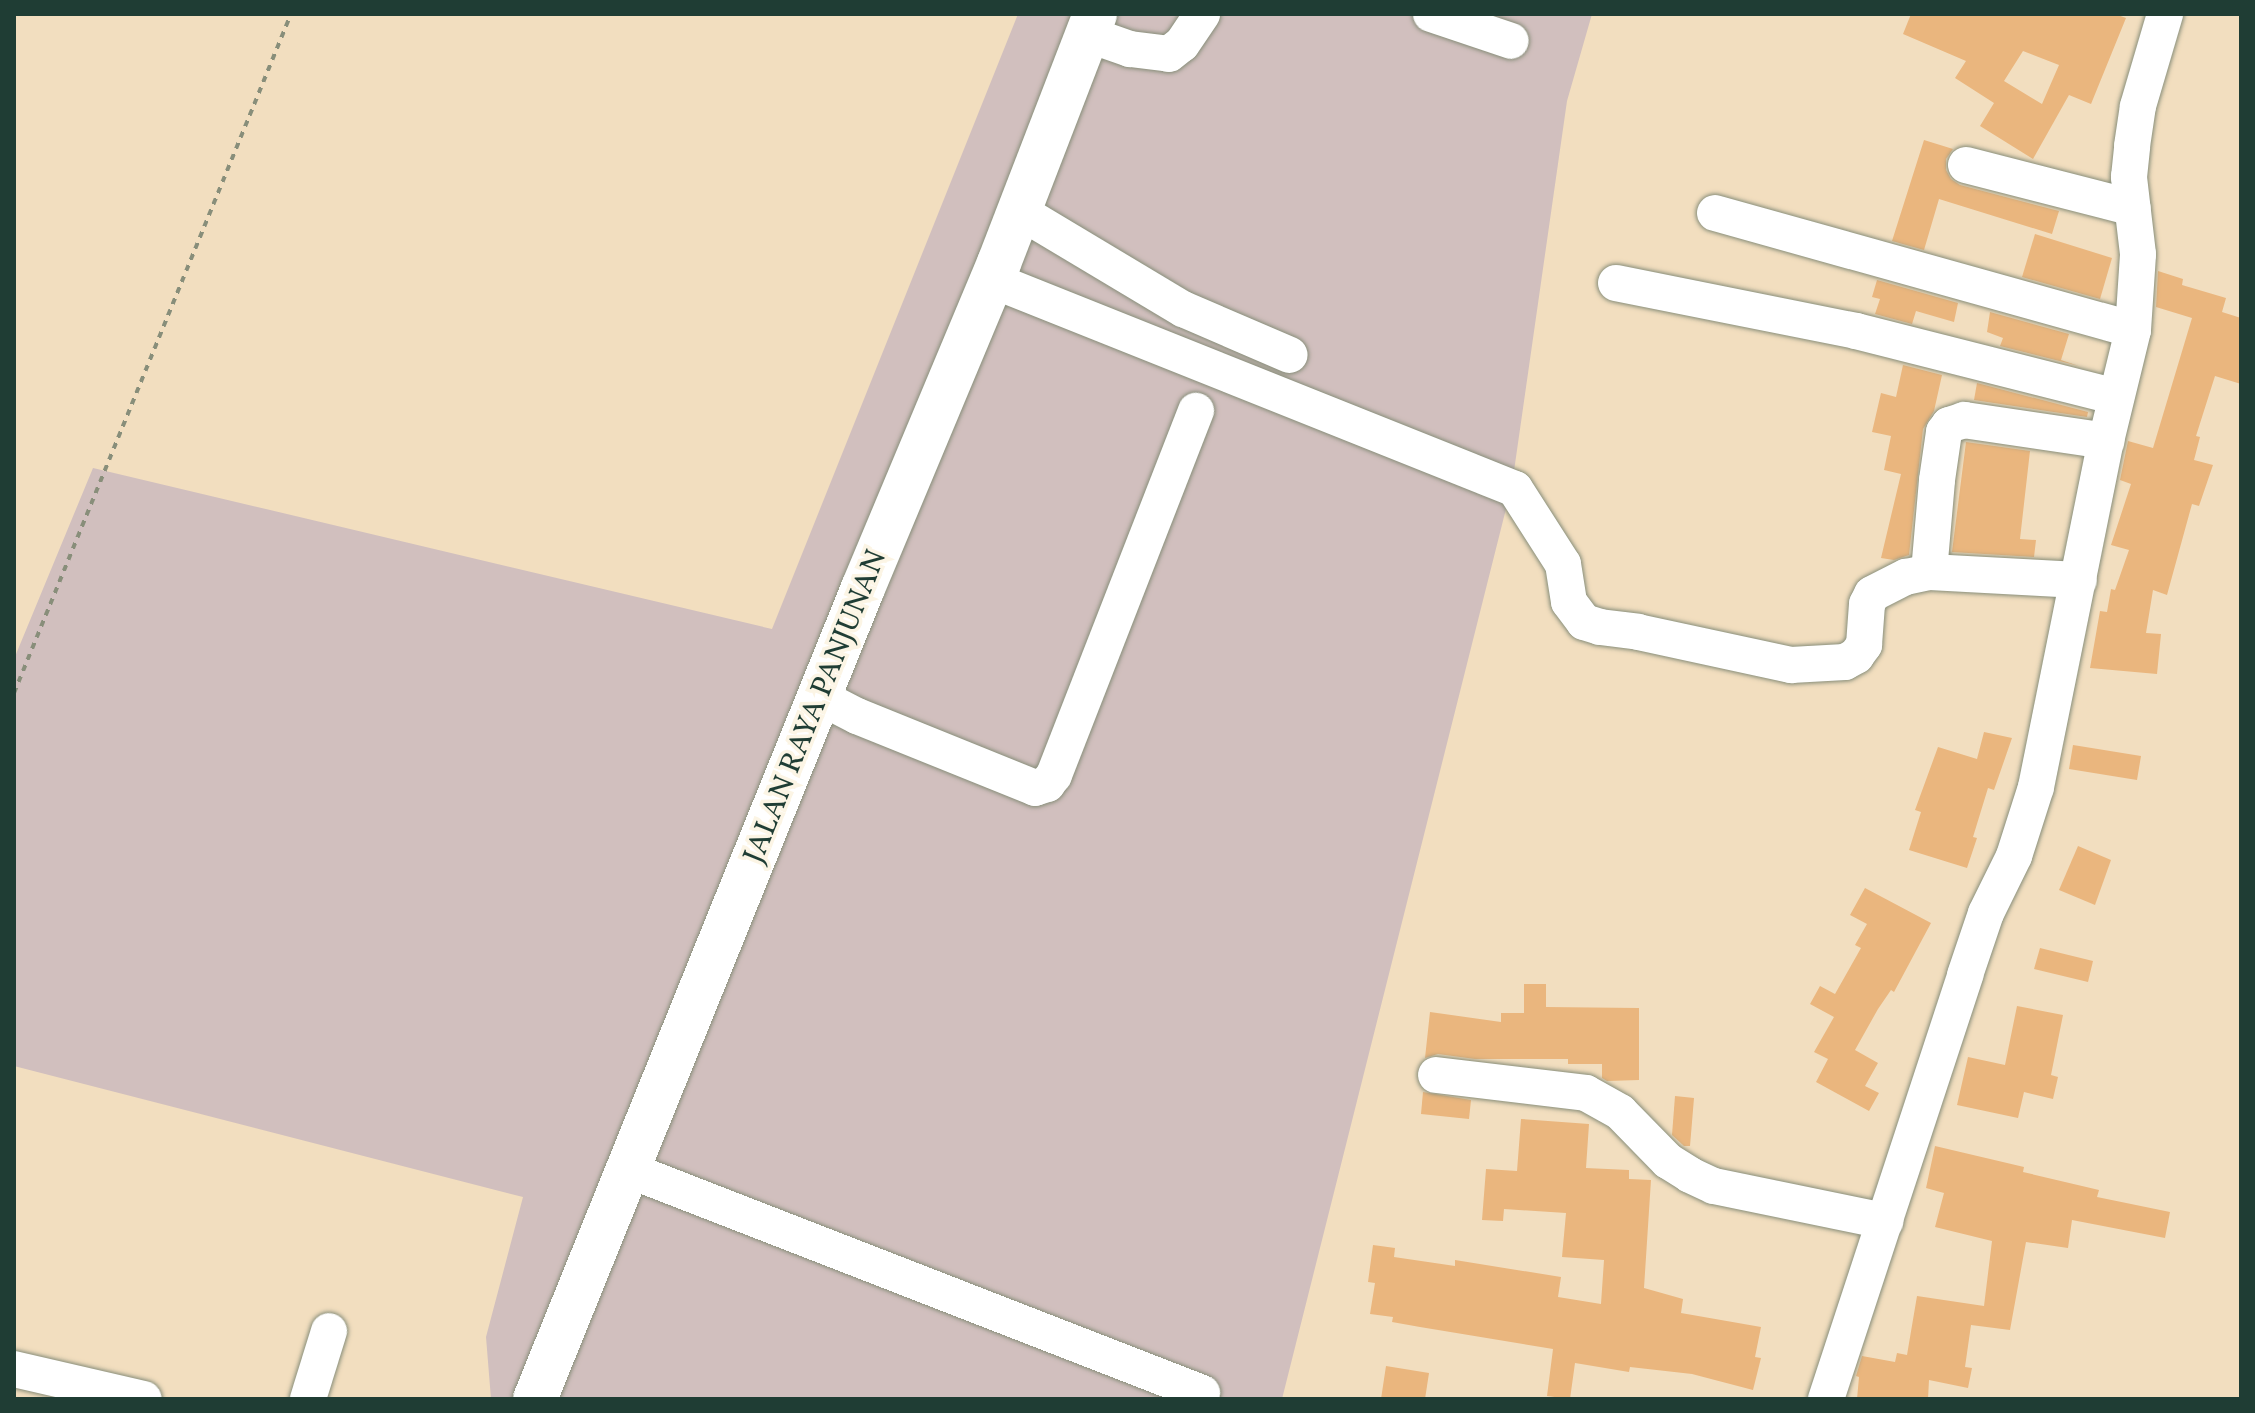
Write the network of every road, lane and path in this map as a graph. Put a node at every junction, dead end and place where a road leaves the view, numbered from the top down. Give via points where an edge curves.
1 (291, 14) edge
2 (1202, 14) edge
3 (1431, 14) edge
4 (2165, 14) edge
5 (1091, 24) edge
6 (1511, 41) dead end
7 (1966, 165) dead end
8 (2133, 208) junction
9 (1019, 211) junction
10 (1715, 213) dead end
11 (992, 280) junction
12 (1616, 283) dead end
13 (2133, 330) junction
14 (1290, 355) dead end
15 (2116, 397) junction
16 (1196, 411) dead end
17 (2106, 441) junction
18 (1929, 572) junction
19 (2079, 580) junction
20 (14, 693) edge
21 (820, 697) junction
22 (1436, 1075) dead end
23 (629, 1170) junction
24 (1885, 1221) junction
25 (329, 1331) dead end
26 (14, 1369) edge
27 (1202, 1393) dead end
28 (144, 1399) edge
29 (308, 1399) edge
30 (535, 1399) edge
31 (1826, 1399) edge

1 - 20 path
2 - 5 street via 1169,54 1130,49
3 - 6 street
4 - 8 street via 2138,106 2129,177
5 - 9 main road, JALAN RAYA PANJUNAN
7 - 8 street
8 - 13 street via 2138,254
9 - 11 main road, JALAN RAYA PANJUNAN
9 - 14 street via 1183,309
10 - 13 street
11 - 18 street via 1515,489 1563,564 1569,602 1584,622 1600,627 1791,665 1845,662 1864,645 1872,594
11 - 21 main road, JALAN RAYA PANJUNAN
12 - 15 street via 1856,331
13 - 15 street
15 - 17 street
16 - 21 street via 1047,784 1035,788
17 - 18 street via 1964,420 1949,425 1937,480
17 - 19 street
18 - 19 street
19 - 24 street via 2036,787 2014,856 1982,925
21 - 23 main road, JALAN RAYA PANJUNAN
22 - 24 street via 1586,1093 1620,1112 1668,1161 1714,1186
23 - 27 street
23 - 30 main road, JALAN RAYA PANJUNAN
24 - 31 street
25 - 29 street
26 - 28 street

